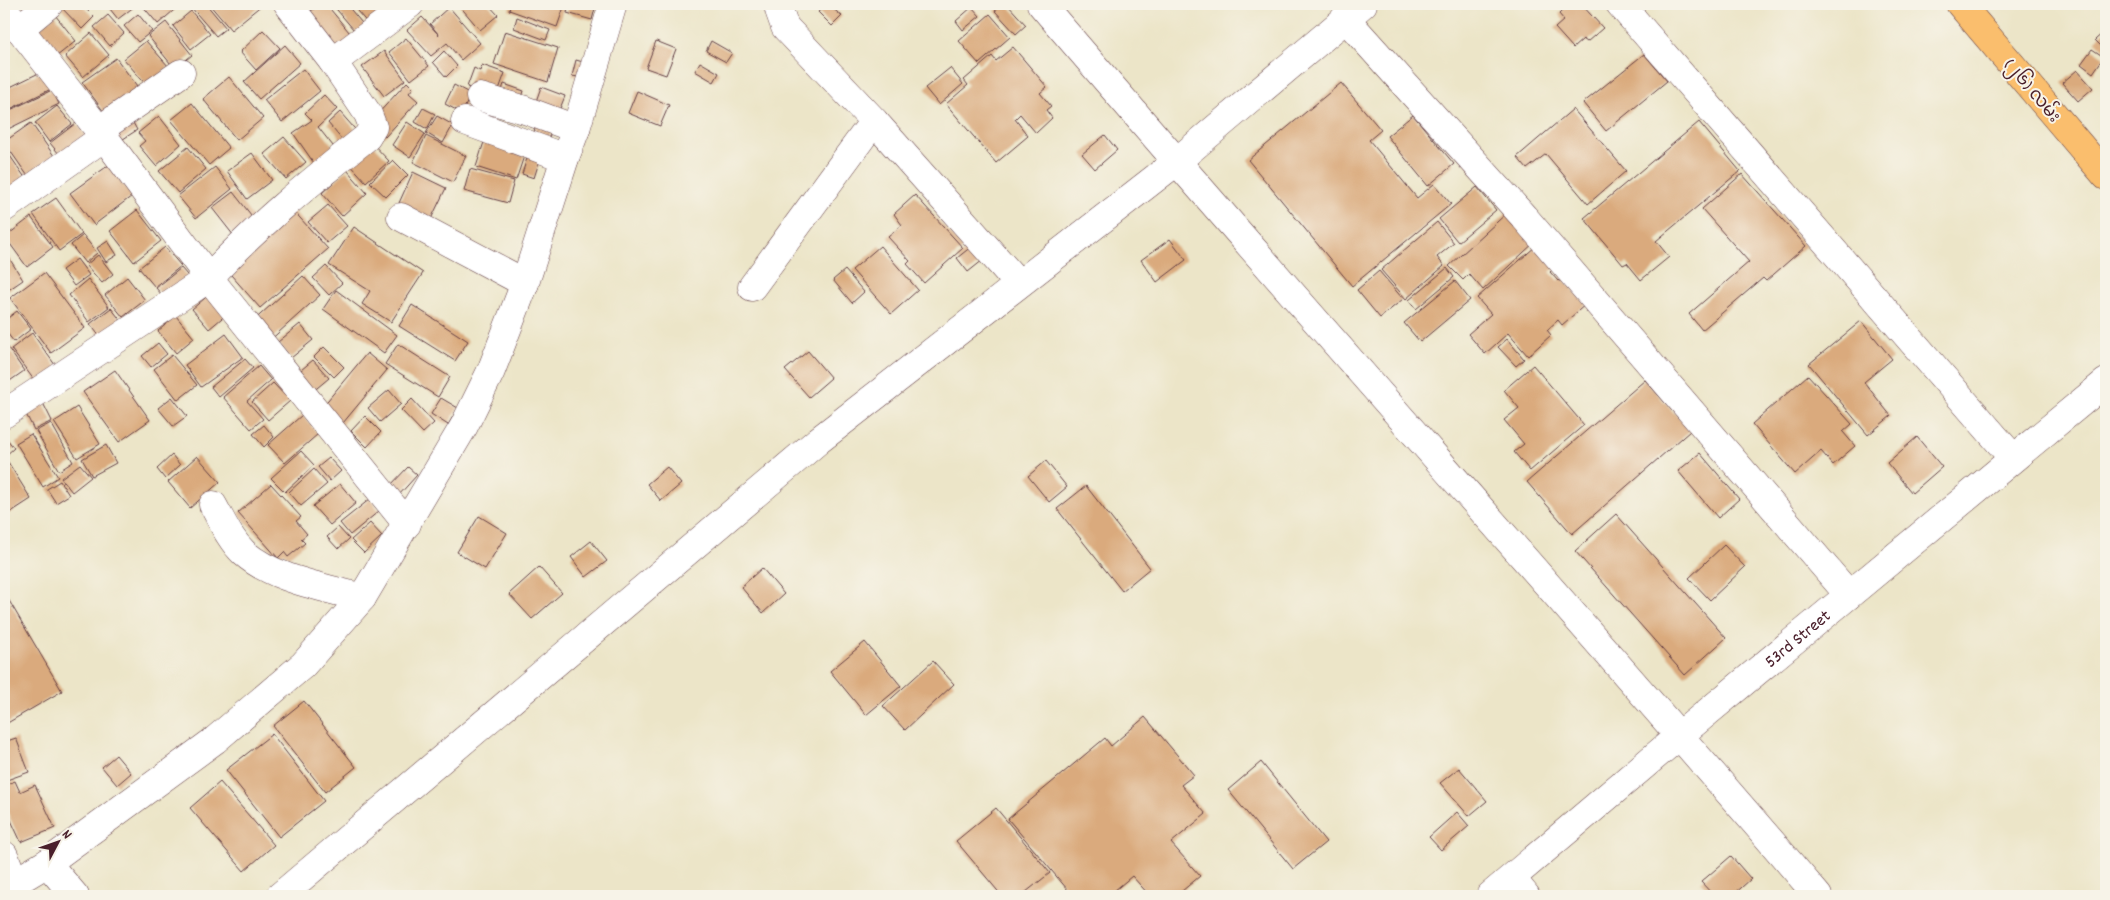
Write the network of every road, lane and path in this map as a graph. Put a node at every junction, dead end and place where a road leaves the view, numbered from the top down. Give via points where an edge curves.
1 (49, 4) edge
2 (288, 4) edge
3 (410, 4) edge
4 (613, 4) edge
5 (779, 4) edge
6 (1041, 4) edge
7 (1620, 4) edge
8 (1960, 4) edge
9 (1354, 11) edge
10 (12, 19) edge
11 (333, 62) junction
12 (181, 73) dead end
13 (480, 97) dead end
14 (465, 121) dead end
15 (874, 121) junction
16 (576, 129) junction
17 (101, 133) junction
18 (565, 158) junction
19 (1176, 162) junction
20 (2106, 176) edge
21 (4, 208) edge
22 (401, 217) dead end
23 (209, 278) junction
24 (525, 283) junction
25 (1018, 283) junction
26 (752, 287) dead end
27 (2106, 382) edge
28 (4, 414) edge
29 (2013, 458) junction
30 (213, 505) dead end
31 (407, 524) junction
32 (1849, 595) junction
33 (362, 598) junction
34 (1680, 735) junction
35 (4, 855) edge
36 (47, 863) junction
37 (9, 886) edge
38 (1519, 888) edge
39 (75, 896) edge
40 (280, 896) edge
41 (1490, 896) edge
42 (1818, 896) edge

1 - 10 street
2 - 11 street
3 - 11 street
4 - 16 street
5 - 15 street via 785,26
6 - 19 street
7 - 29 street
8 - 20 main road, (၂၆) လမ်း
9 - 19 street
9 - 32 street via 1524,217
10 - 17 street
11 - 23 street via 368,114 373,127 367,137 290,200
12 - 17 street
13 - 16 street
14 - 18 street
15 - 25 street
15 - 26 street
16 - 18 street
17 - 21 street
17 - 23 street
18 - 24 street
19 - 25 street
19 - 34 street
22 - 24 street
23 - 28 street
23 - 31 street
24 - 31 street via 491,371 464,426
25 - 40 street via 819,440
27 - 29 street, 53rd Street
29 - 32 street, 53rd Street
30 - 33 street via 230,536 261,565
31 - 33 street
32 - 34 street, 53rd Street
33 - 36 street via 303,665 215,740
34 - 38 street, 53rd Street
34 - 42 street
35 - 37 street
36 - 37 street
36 - 39 street
38 - 41 street, 53rd Street

